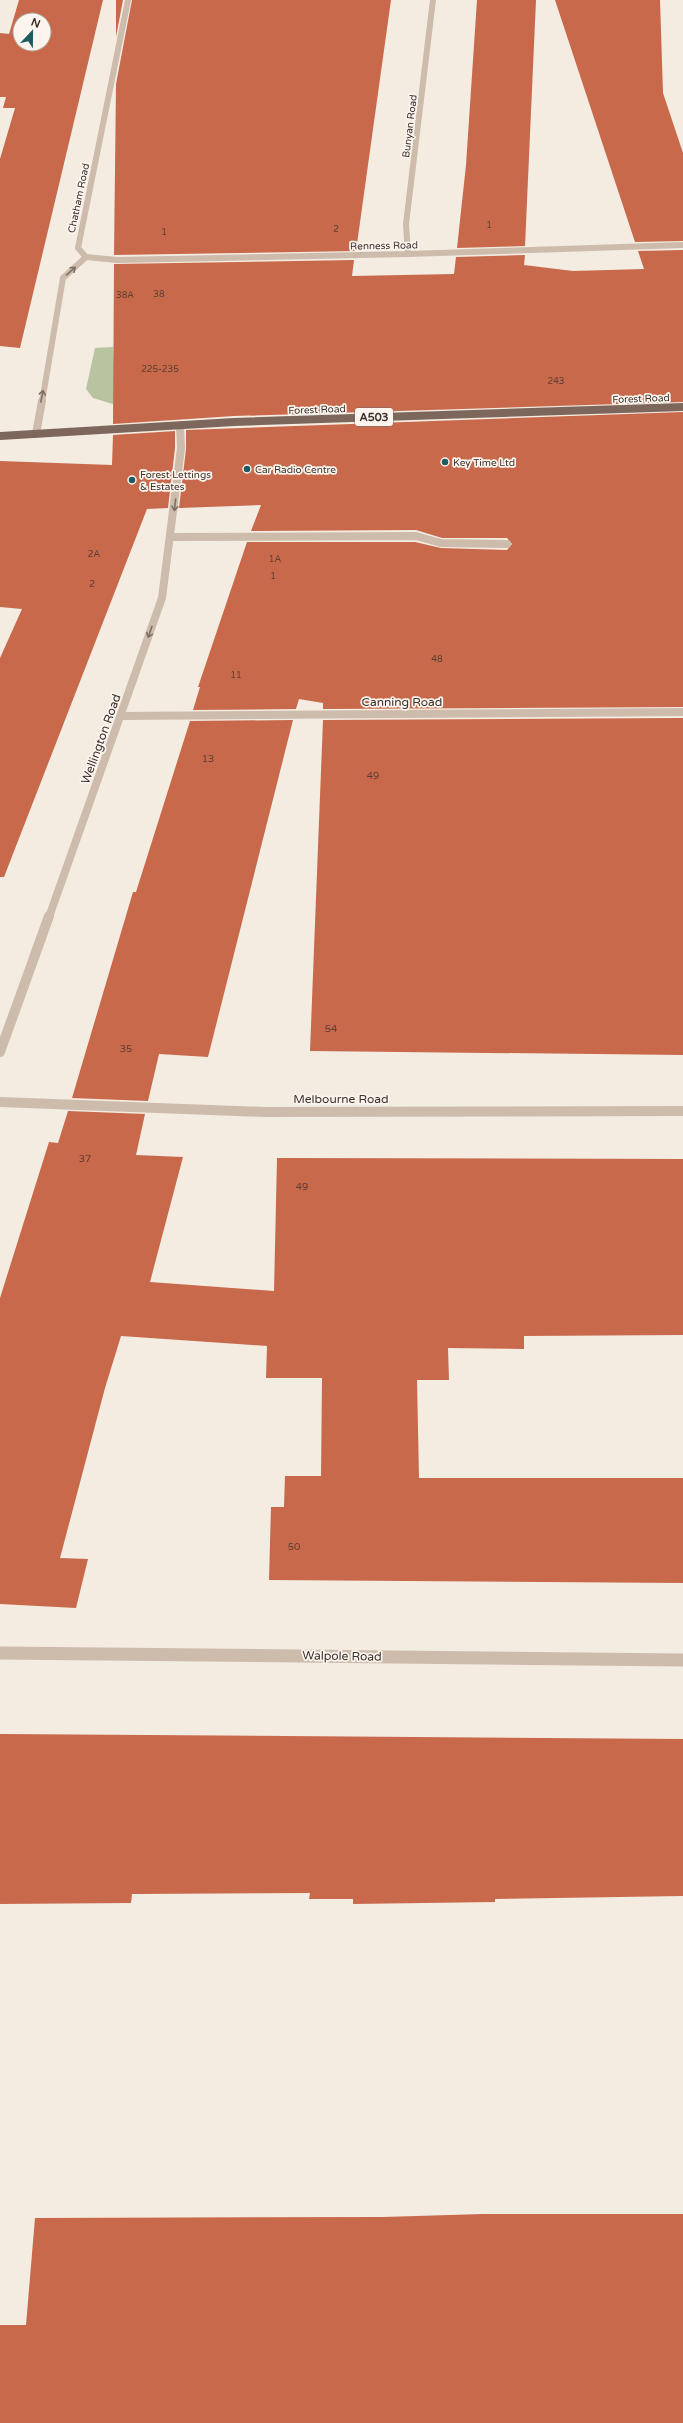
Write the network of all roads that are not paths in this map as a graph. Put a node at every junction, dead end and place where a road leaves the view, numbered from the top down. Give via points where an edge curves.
1 (128, 0) edge
2 (432, 0) edge
3 (683, 245) edge
4 (408, 254) junction
5 (86, 257) junction
6 (683, 407) edge
7 (180, 425) junction
8 (36, 434) junction
9 (0, 436) edge
10 (171, 537) junction
11 (507, 544) dead end
12 (683, 712) edge
13 (122, 716) junction
14 (0, 1052) edge
15 (0, 1102) edge
16 (683, 1111) edge
17 (0, 1653) edge
18 (683, 1660) edge

1 - 5 street, Chatham Road via 78,248
2 - 4 street, Bunyan Road via 406,224
3 - 4 street, Renness Road
4 - 5 street, Renness Road via 117,260
8 -> 5 street via 63,278
6 - 7 main road, Forest Road / A503
7 - 8 main road, Forest Road / A503
7 -> 10 street, Wellington Road via 182,438
8 - 9 main road, Forest Road / A503
10 - 11 street via 416,536 441,544
10 -> 13 street, Wellington Road via 162,598
12 - 13 street, Canning Road
13 - 14 street, Wellington Road
15 - 16 street, Melbourne Road via 265,1112
17 - 18 street, Walpole Road

